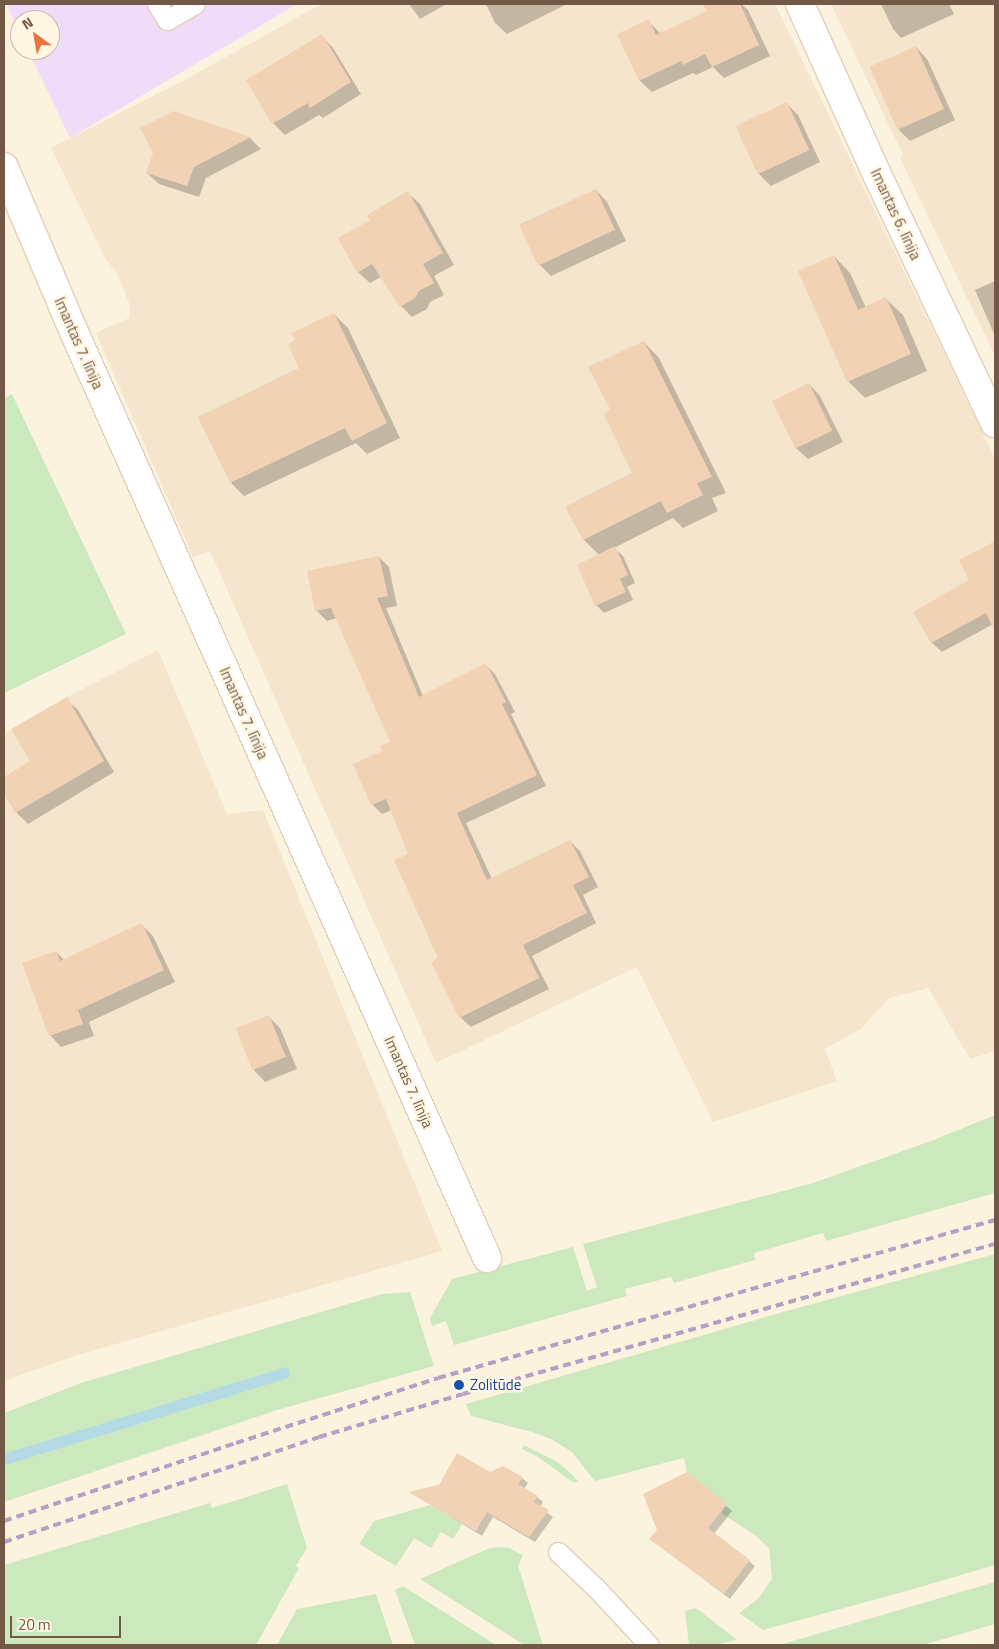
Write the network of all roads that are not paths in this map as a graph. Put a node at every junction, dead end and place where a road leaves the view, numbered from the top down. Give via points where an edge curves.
1 (158, 4) edge
2 (195, 4) edge
3 (800, 4) edge
4 (4, 167) edge
5 (995, 423) edge
6 (487, 1258) dead end
7 (558, 1552) dead end
8 (649, 1645) edge

1 - 2 lane via 167,20
3 - 5 street, Imantas 6. līnija
4 - 6 street, Imantas 7. līnija
7 - 8 lane

